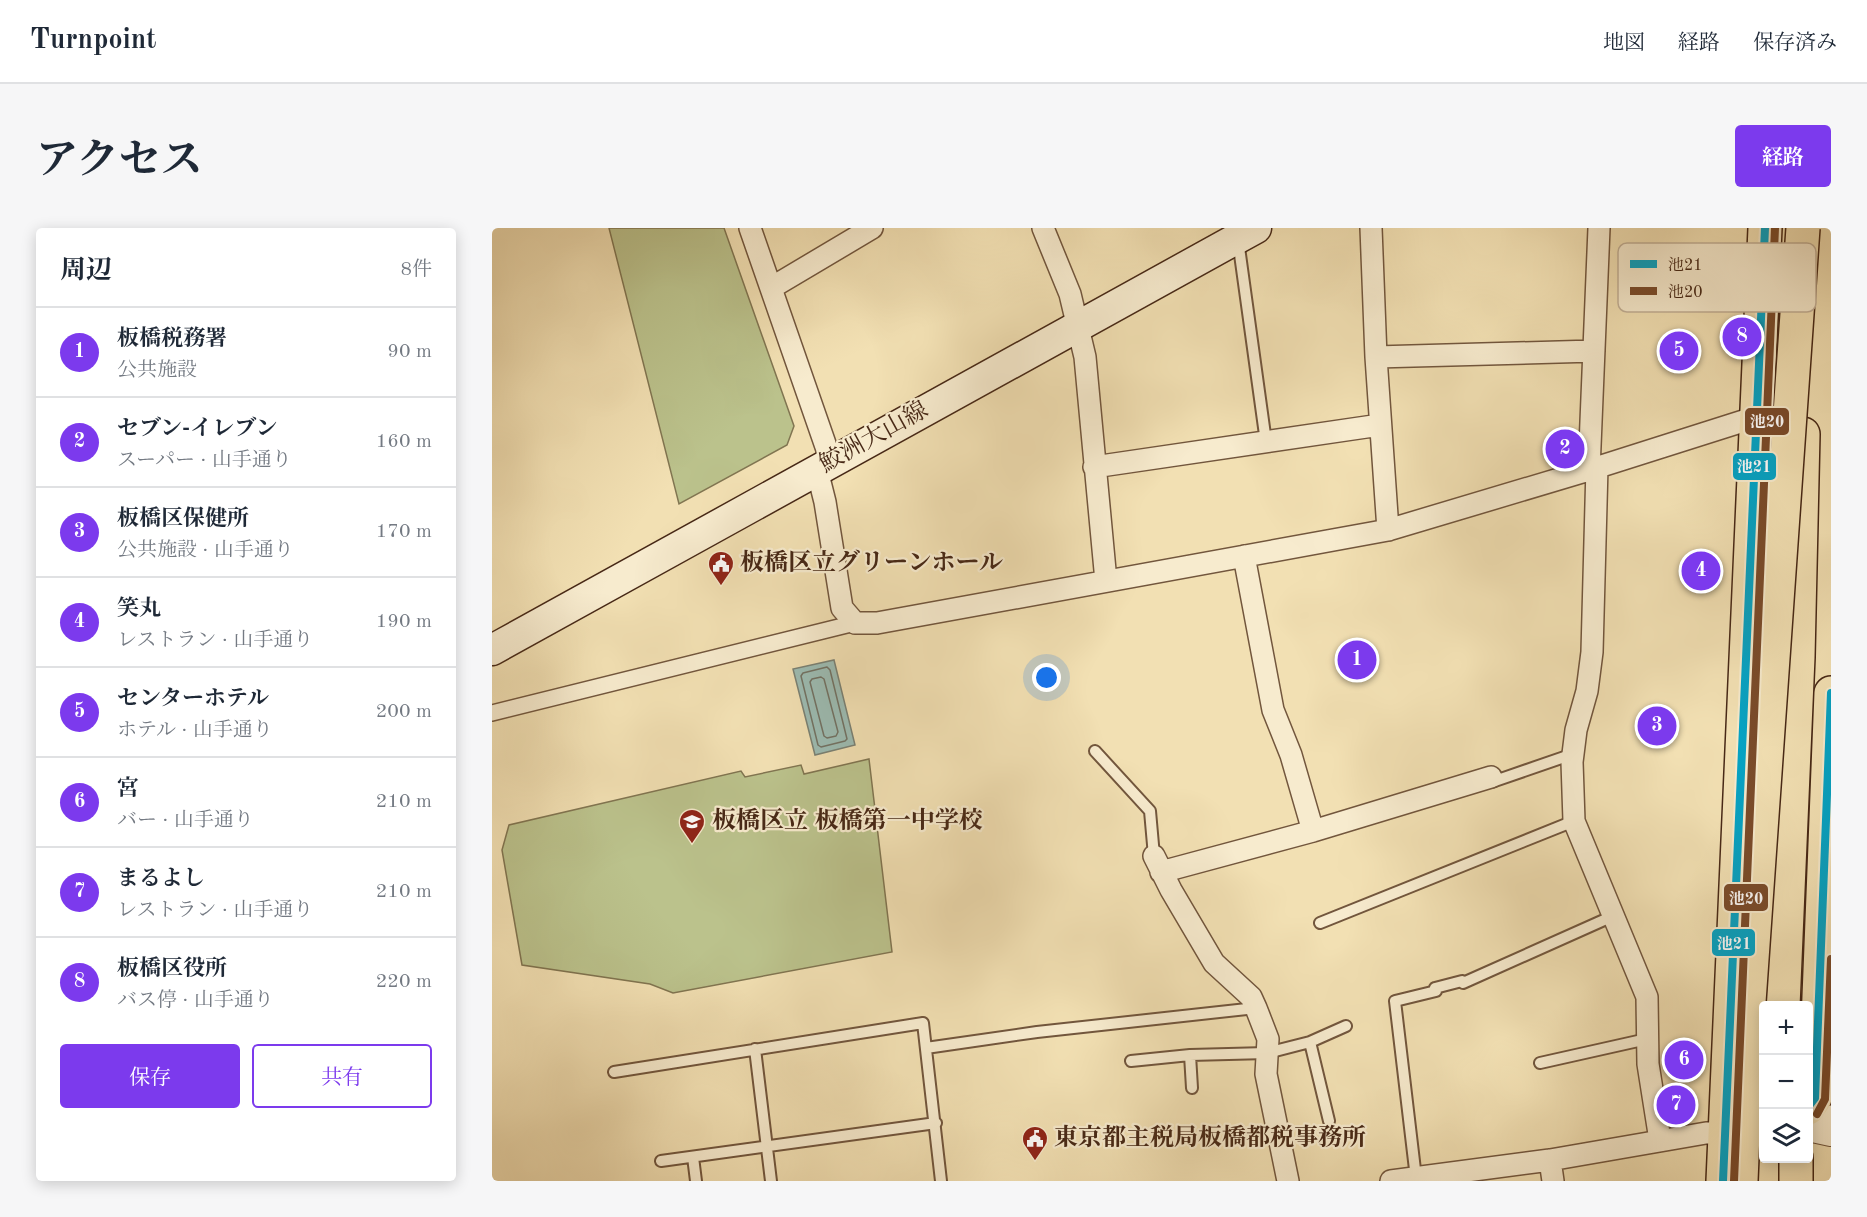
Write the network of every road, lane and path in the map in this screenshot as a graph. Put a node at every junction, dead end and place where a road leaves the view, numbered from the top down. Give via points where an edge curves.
1 (872, 228) edge
2 (1043, 228) edge
3 (1371, 228) edge
4 (1599, 228) edge
5 (1765, 228) edge
6 (1796, 228) edge
7 (1803, 228) edge
8 (1811, 228) edge
9 (752, 229) edge
10 (1243, 232) edge
11 (1764, 243) edge
12 (1795, 243) edge
13 (1802, 243) edge
14 (1810, 243) edge
15 (771, 288) junction
16 (1761, 312) edge
17 (1790, 312) edge
18 (1797, 312) edge
19 (1806, 312) edge
20 (1078, 325) junction
21 (1594, 351) junction
22 (1376, 357) junction
23 (1756, 417) junction
24 (1380, 425) junction
25 (1266, 442) junction
26 (824, 466) junction
27 (1094, 467) junction
28 (1593, 469) junction
29 (1388, 530) junction
30 (1244, 556) junction
31 (1106, 581) junction
32 (855, 623) junction
33 (492, 650) edge
34 (1831, 693) edge
35 (492, 713) edge
36 (1095, 751) dead end
37 (1573, 754) junction
38 (1491, 777) joint
39 (1574, 821) junction
40 (1313, 831) junction
41 (1157, 864) junction
42 (1613, 916) junction
43 (1320, 923) dead end
44 (1783, 1001) edge
45 (1256, 1008) junction
46 (1346, 1026) dead end
47 (1647, 1039) junction
48 (1310, 1042) junction
49 (926, 1048) junction
50 (755, 1049) junction
51 (1267, 1053) junction
52 (1190, 1054) junction
53 (1131, 1061) dead end
54 (1540, 1063) dead end
55 (614, 1072) dead end
56 (1192, 1088) dead end
57 (1813, 1101) edge
58 (1831, 1116) edge
59 (1329, 1121) dead end
60 (1813, 1122) edge
61 (936, 1123) junction
62 (1759, 1129) edge
63 (1813, 1129) edge
64 (1724, 1132) junction
65 (1831, 1133) edge
66 (1660, 1140) junction
67 (767, 1148) junction
68 (693, 1157) junction
69 (661, 1161) dead end
70 (1797, 1163) edge
71 (1552, 1171) edge
72 (1478, 1175) edge
73 (1416, 1178) junction
74 (696, 1181) edge
75 (771, 1181) edge
76 (941, 1181) edge
77 (1288, 1181) edge
78 (1391, 1181) edge
79 (1723, 1181) edge
80 (1735, 1181) edge
81 (1741, 1181) edge
82 (1796, 1181) edge

1 - 15 street
2 - 20 street
3 - 22 street
4 - 21 street
5 - 11 main road
6 - 12 main road
7 - 13 main road, bridge
8 - 14 main road
9 - 15 street
10 - 20 main road, 鮫洲大山線
10 - 25 lane
15 - 26 street
16 - 23 main road
17 - 80 main road via 1742,1016
18 - 81 main road, bridge via 1748,1016
19 - 44 main road via 1798,657
20 - 26 main road, 鮫洲大山線
20 - 27 street via 1085,357
21 - 22 street
21 - 28 street
22 - 24 street
23 - 28 street
23 - 64 main road
24 - 25 street
24 - 29 street
25 - 27 street
26 - 32 street via 825,502 842,608
26 - 33 main road, 鮫洲大山線
27 - 31 street
28 - 29 street
28 - 37 street via 1592,652
29 - 30 street
30 - 31 street
30 - 40 street via 1273,710
31 - 32 street
32 - 35 street
34 - 57 main road
36 - 41 lane via 1150,811
37 - 38 lane via 1492,782
37 - 39 street
38 - 40 street
39 - 42 street
39 - 43 lane
40 - 41 street
41 - 45 street via 1214,963 1251,998
42 - 47 street via 1647,998
42 - 73 lane via 1464,983 1395,1001
45 - 49 lane
45 - 51 street via 1268,1039
46 - 48 lane
47 - 54 lane
47 - 66 street
48 - 51 lane
48 - 59 lane
49 - 50 lane via 923,1023
49 - 61 lane
50 - 55 lane
50 - 67 lane
51 - 52 lane
51 - 77 street via 1266,1074
52 - 53 lane
52 - 56 lane
58 - 60 street
61 - 67 lane
61 - 76 lane
62 - 64 street
63 - 65 street
64 - 66 street
64 - 79 main road
66 - 71 street
67 - 68 lane
67 - 75 lane
68 - 69 lane
68 - 74 lane
70 - 82 main road
71 - 72 street
72 - 73 street
73 - 78 street

